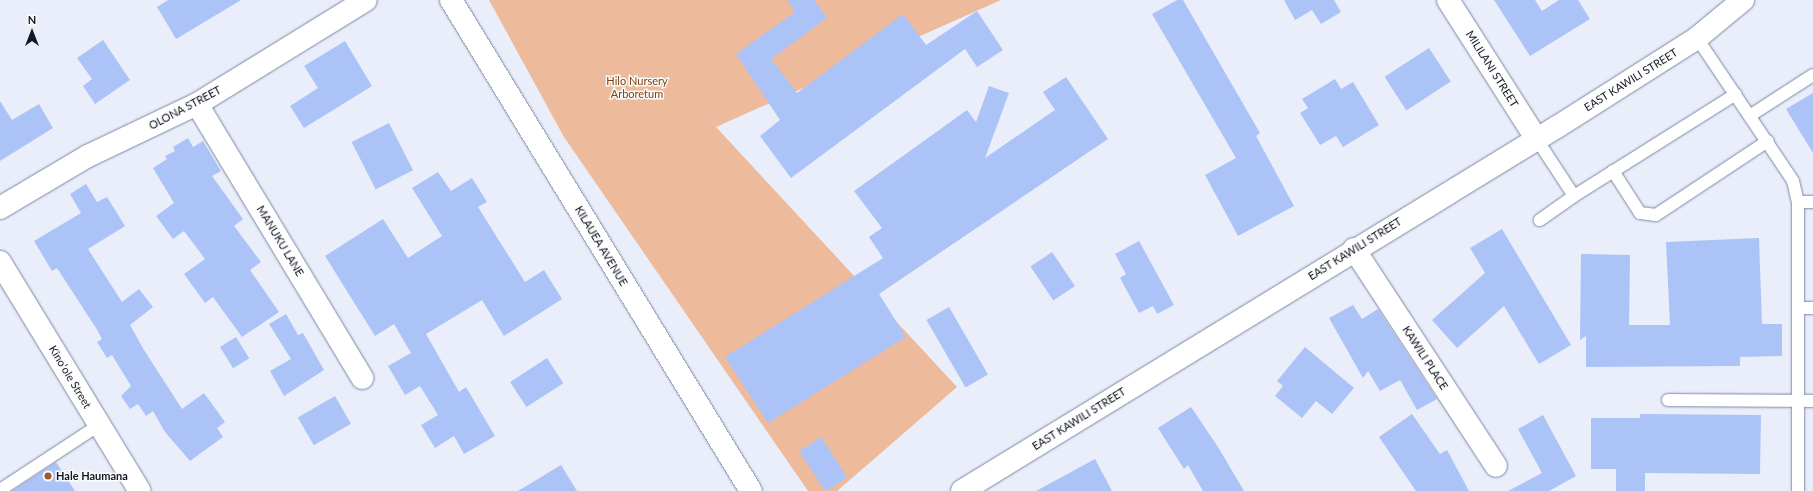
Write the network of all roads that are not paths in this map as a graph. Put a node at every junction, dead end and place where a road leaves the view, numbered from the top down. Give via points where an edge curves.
1 (366, 0) edge
2 (451, 0) edge
3 (1448, 0) edge
4 (1743, 0) edge
5 (1697, 38) junction
6 (1813, 76) edge
7 (1736, 94) junction
8 (197, 104) junction
9 (1751, 115) junction
10 (1536, 138) junction
11 (1768, 141) junction
12 (1613, 171) junction
13 (1574, 196) junction
14 (1798, 202) junction
15 (1813, 202) edge
16 (0, 208) edge
17 (1540, 220) dead end
18 (1354, 249) junction
19 (0, 262) edge
20 (1798, 308) junction
21 (1813, 308) edge
22 (362, 378) dead end
23 (1668, 400) dead end
24 (1798, 400) junction
25 (1813, 400) edge
26 (99, 425) junction
27 (1496, 466) dead end
28 (0, 490) edge
29 (140, 491) edge
30 (751, 491) edge
31 (962, 491) edge
32 (1798, 491) edge

1 - 8 street, OLONA STREET
2 - 30 street, KILAUEA AVENUE
3 - 10 street, MILILANI STREET
4 - 5 street, EAST KAWILI STREET
5 - 7 lane
5 - 10 street, EAST KAWILI STREET
6 - 9 lane
7 - 9 lane
7 - 12 lane
8 - 16 street, OLONA STREET via 88,156
8 - 22 street, MANUKU LANE
9 - 11 lane
10 - 13 lane
10 - 18 street, EAST KAWILI STREET
11 - 12 lane via 1656,215 1640,212
11 - 14 lane via 1793,181
12 - 13 lane
13 - 17 lane
14 - 15 lane
14 - 20 lane
18 - 27 street, KAWILI PLACE
18 - 31 street, EAST KAWILI STREET
19 - 26 street, Kinoʻole Street
20 - 21 lane
20 - 24 lane
23 - 24 lane
24 - 25 lane
24 - 32 lane
26 - 28 lane
26 - 29 street, Kinoʻole Street

